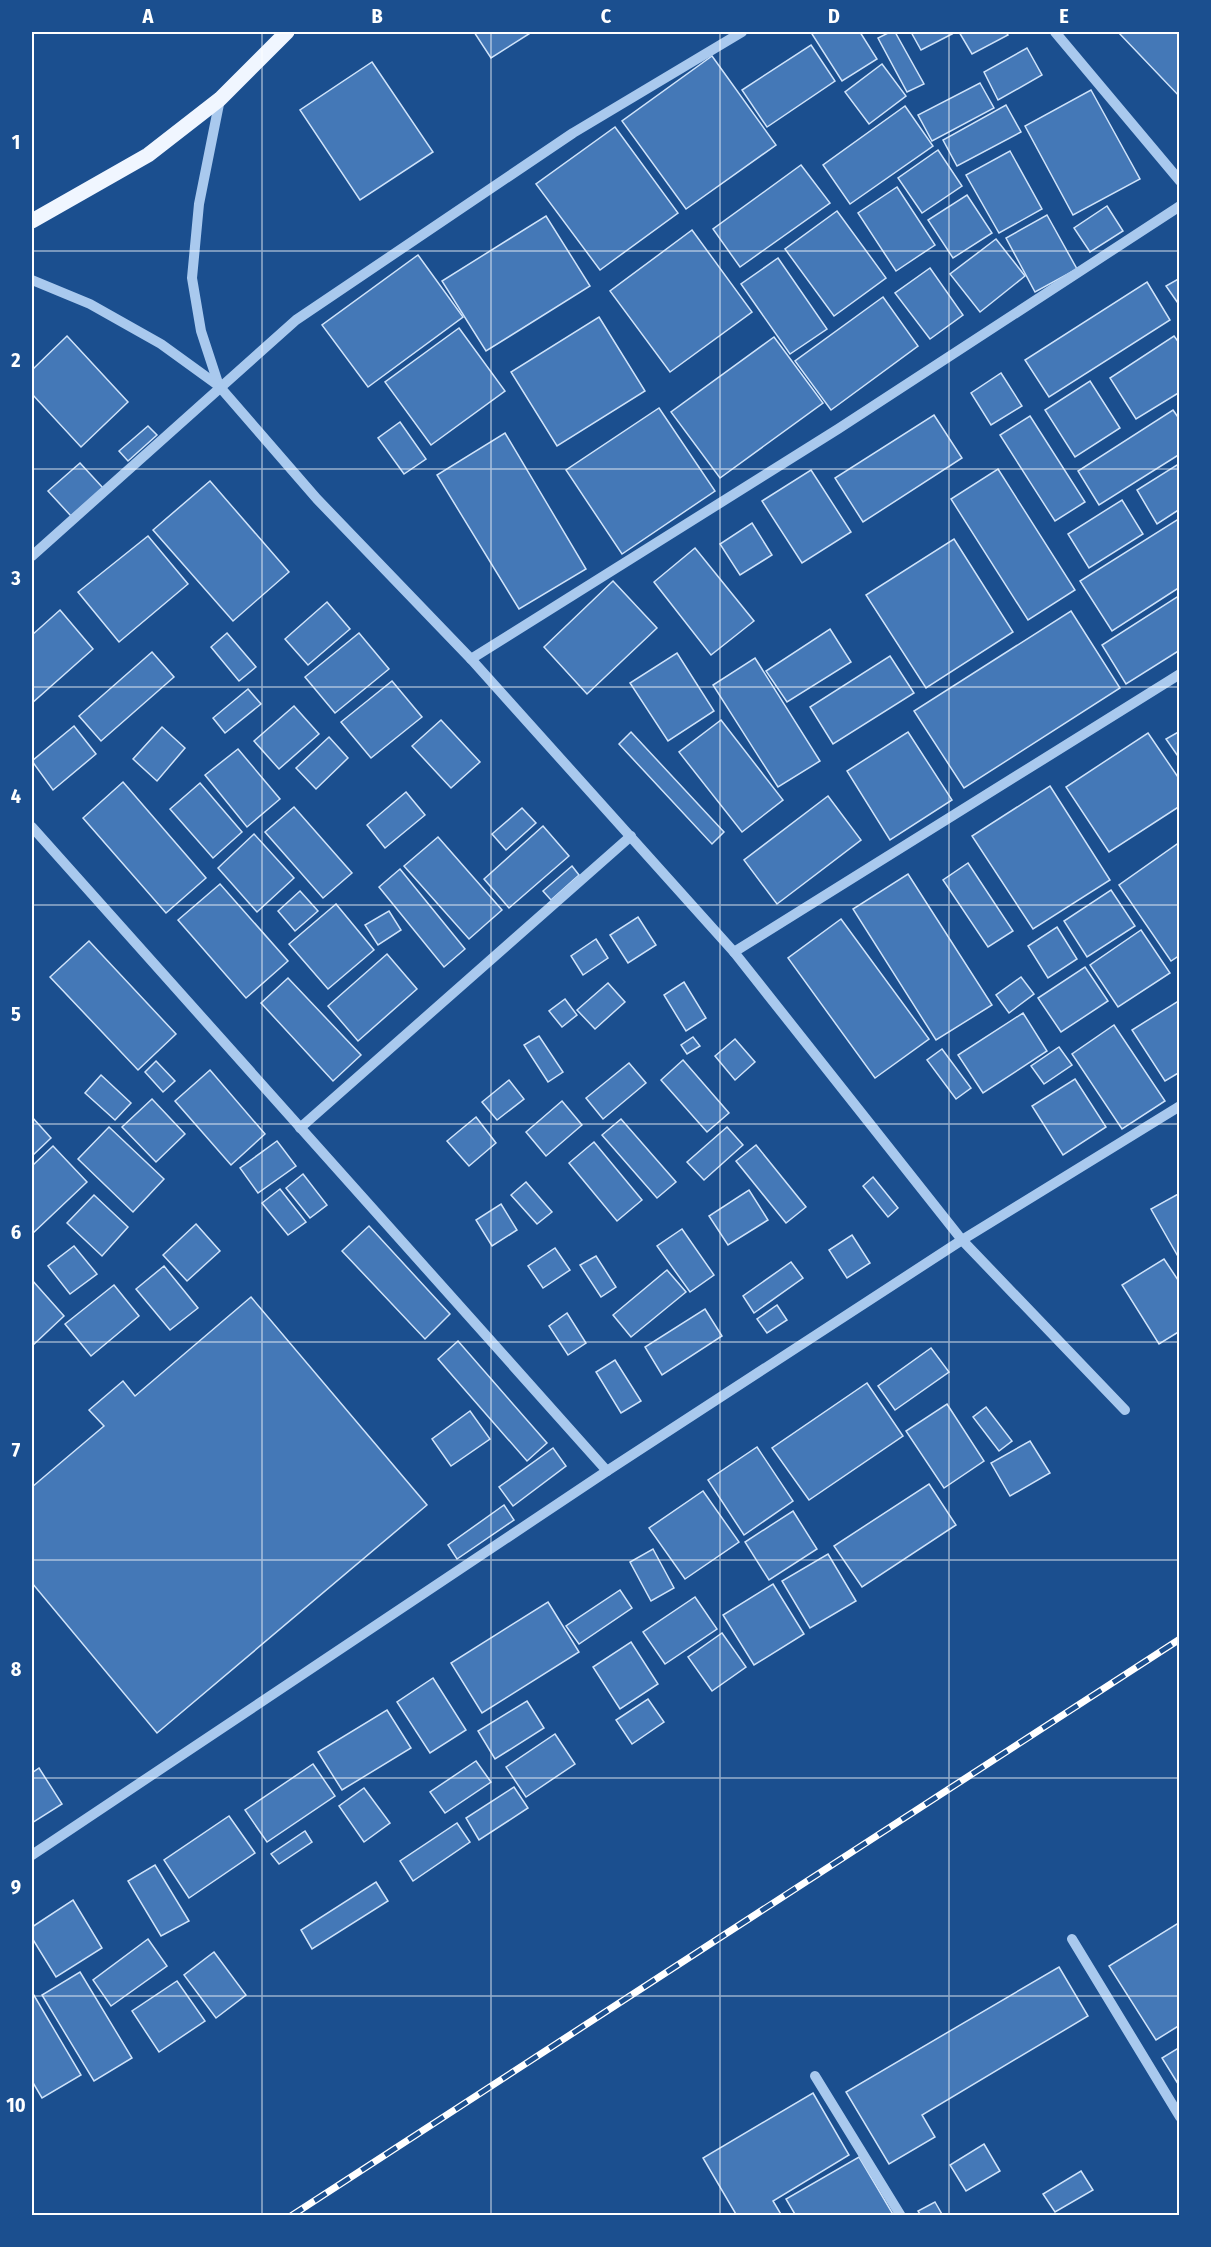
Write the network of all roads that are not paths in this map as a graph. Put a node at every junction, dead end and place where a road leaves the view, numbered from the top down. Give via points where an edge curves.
1 (287, 32) edge
2 (742, 32) edge
3 (1055, 32) edge
4 (220, 99) junction
5 (1179, 180) edge
6 (1179, 206) edge
7 (32, 220) edge
8 (32, 280) edge
9 (219, 386) junction
10 (32, 556) edge
11 (471, 659) junction
12 (1179, 674) edge
13 (32, 827) edge
14 (631, 836) junction
15 (734, 952) junction
16 (1179, 1106) edge
17 (300, 1128) junction
18 (962, 1240) junction
19 (1125, 1410) dead end
20 (608, 1471) junction
21 (32, 1855) edge
22 (1072, 1940) dead end
23 (815, 2076) dead end
24 (1179, 2117) edge
25 (901, 2216) edge

1 - 4 main road
2 - 9 street via 573,133 296,320
3 - 5 street
4 - 7 main road via 148,155
4 - 9 street via 200,204 192,278 201,332
6 - 11 street via 838,429
8 - 9 street via 100,309 161,344
9 - 10 street
9 - 11 street via 317,499
11 - 14 street
12 - 15 street
13 - 17 street
14 - 15 street
14 - 17 street
15 - 18 street
16 - 18 street
17 - 20 street
18 - 19 street
18 - 20 street
20 - 21 street
22 - 24 street
23 - 25 street

